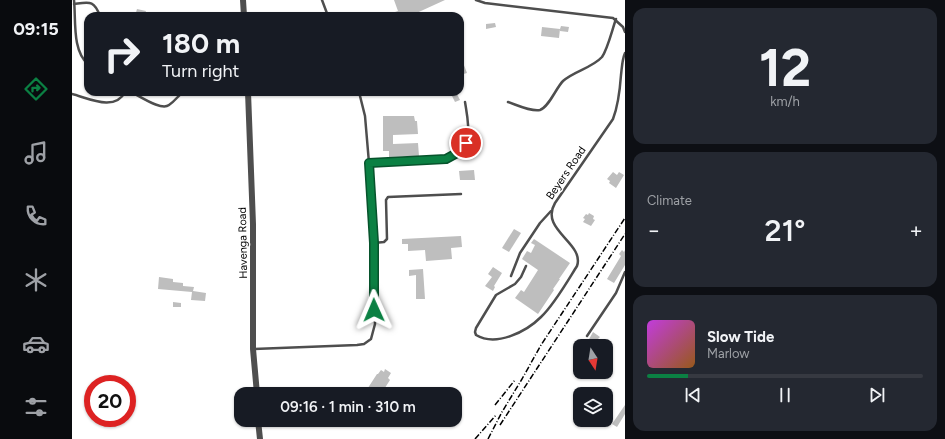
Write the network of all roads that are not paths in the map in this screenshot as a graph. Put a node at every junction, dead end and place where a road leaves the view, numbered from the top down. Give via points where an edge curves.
1 (74, 0) edge
2 (243, 0) edge
3 (322, 0) edge
4 (476, 0) edge
5 (74, 4) junction
6 (99, 12) edge
7 (244, 12) edge
8 (326, 12) edge
9 (616, 20) junction
10 (72, 23) edge
11 (625, 32) edge
12 (625, 52) edge
13 (84, 61) edge
14 (621, 75) junction
15 (625, 77) edge
16 (72, 94) edge
17 (122, 96) edge
18 (139, 96) edge
19 (179, 96) edge
20 (248, 96) edge
21 (360, 96) edge
22 (465, 102) dead end
23 (508, 102) dead end
24 (369, 163) junction
25 (461, 194) dead end
26 (551, 211) junction
27 (374, 243) junction
28 (526, 266) dead end
29 (625, 272) edge
30 (510, 276) dead end
31 (587, 336) dead end
32 (253, 349) junction
33 (256, 387) edge
34 (259, 427) edge
35 (260, 439) edge

1 - 5 lane
2 - 7 street
3 - 8 lane
4 - 9 lane via 604,16
5 - 6 lane via 87,2 97,7
5 - 10 lane
9 - 11 lane
9 - 23 lane via 600,59 564,80 544,108 536,110
10 - 13 lane via 77,52
12 - 14 lane, Beyers Road
14 - 15 lane
14 - 26 lane, Beyers Road via 613,119
16 - 17 lane via 104,102 111,102
18 - 19 lane via 164,108
20 - 32 street, Havenga Road via 253,224
21 - 24 lane via 365,116
22 - 24 lane via 469,135 464,147 453,157
24 - 27 lane
25 - 27 lane via 387,198 387,239
26 - 28 lane, Beyers Road via 555,226 578,257 577,266 547,310 533,324 500,339 488,340 478,336 475,333 476,328 494,298 515,284
26 - 30 lane via 520,253
27 - 32 lane via 375,324 368,342 357,345
29 - 31 lane via 616,293
32 - 33 street, Havenga Road
34 - 35 street

